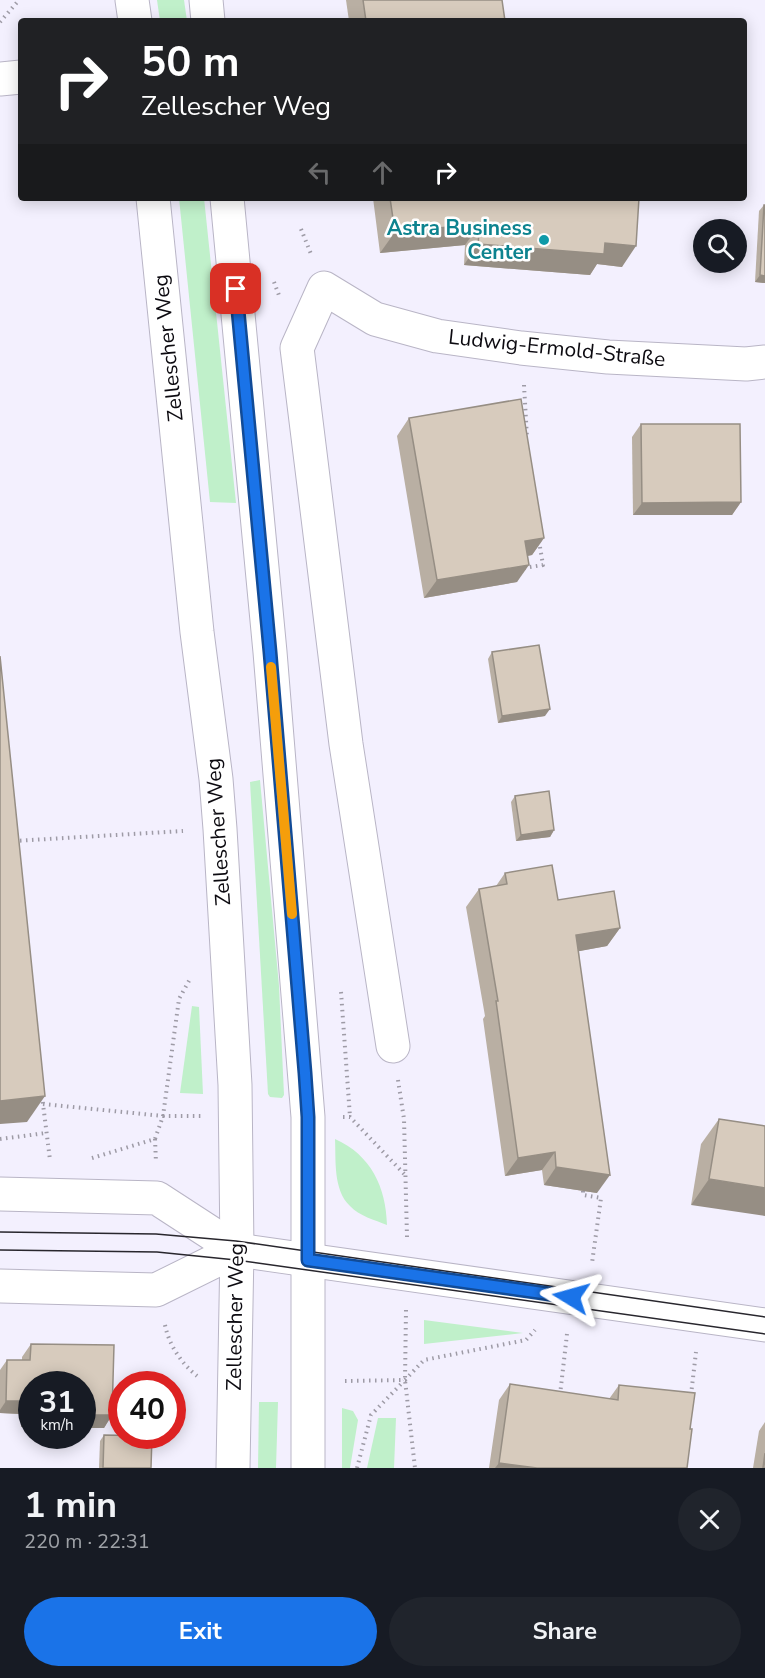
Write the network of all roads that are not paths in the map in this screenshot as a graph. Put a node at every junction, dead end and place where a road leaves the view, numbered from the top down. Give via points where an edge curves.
1 (132, 0) edge
2 (206, 0) edge
3 (135, 18) edge
4 (208, 18) edge
5 (18, 77) edge
6 (0, 79) edge
7 (153, 201) edge
8 (227, 201) edge
9 (765, 363) edge
10 (393, 1046) road end
11 (0, 1194) edge
12 (237, 1250) junction
13 (308, 1260) junction
14 (0, 1286) edge
15 (765, 1325) edge
16 (233, 1468) edge
17 (308, 1468) edge

1 - 3 main road
2 - 4 main road
5 - 6 main road
7 - 12 main road, Zellescher Weg via 197,632 216,778 235,1085
8 - 13 main road via 305,1073
9 - 10 main road, Ludwig-Ermold-Straße via 608,357 437,336 375,319 324,288 297,348 346,744
11 - 12 main road via 157,1198
12 - 13 main road
12 - 14 main road via 156,1290
12 - 16 main road, Zellescher Weg
13 - 15 main road
13 - 17 main road

